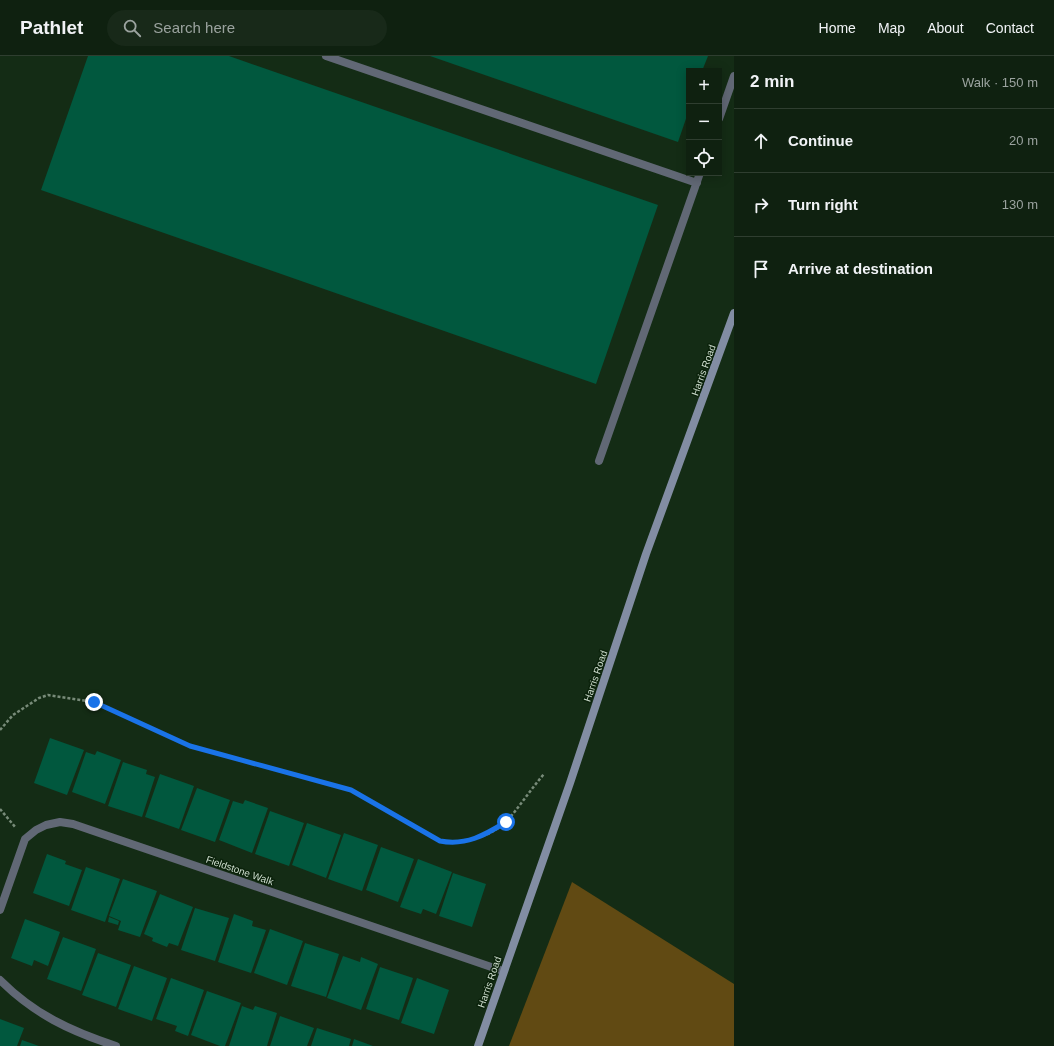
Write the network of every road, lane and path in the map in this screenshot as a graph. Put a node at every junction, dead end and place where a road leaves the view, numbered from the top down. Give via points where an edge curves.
1 (326, 56) edge
2 (734, 76) edge
3 (722, 110) edge
4 (699, 176) edge
5 (697, 183) junction
6 (734, 313) edge
7 (600, 461) dead end
8 (0, 730) edge
9 (544, 774) dead end
10 (0, 809) edge
11 (25, 839) junction
12 (0, 910) edge
13 (503, 971) junction
14 (0, 980) edge
15 (116, 1046) edge
16 (478, 1046) edge

1 - 5 street
2 - 3 street
4 - 5 street
5 - 7 street
6 - 13 main road, Harris Road via 646,554 570,782
8 - 9 path via 13,715 48,695 89,701 190,746 351,790 440,841 451,843 476,839 506,822
10 - 11 path
11 - 12 street
11 - 13 street, Fieldstone Walk via 46,825 60,822 73,824
13 - 16 main road, Harris Road
14 - 15 street via 61,1025

